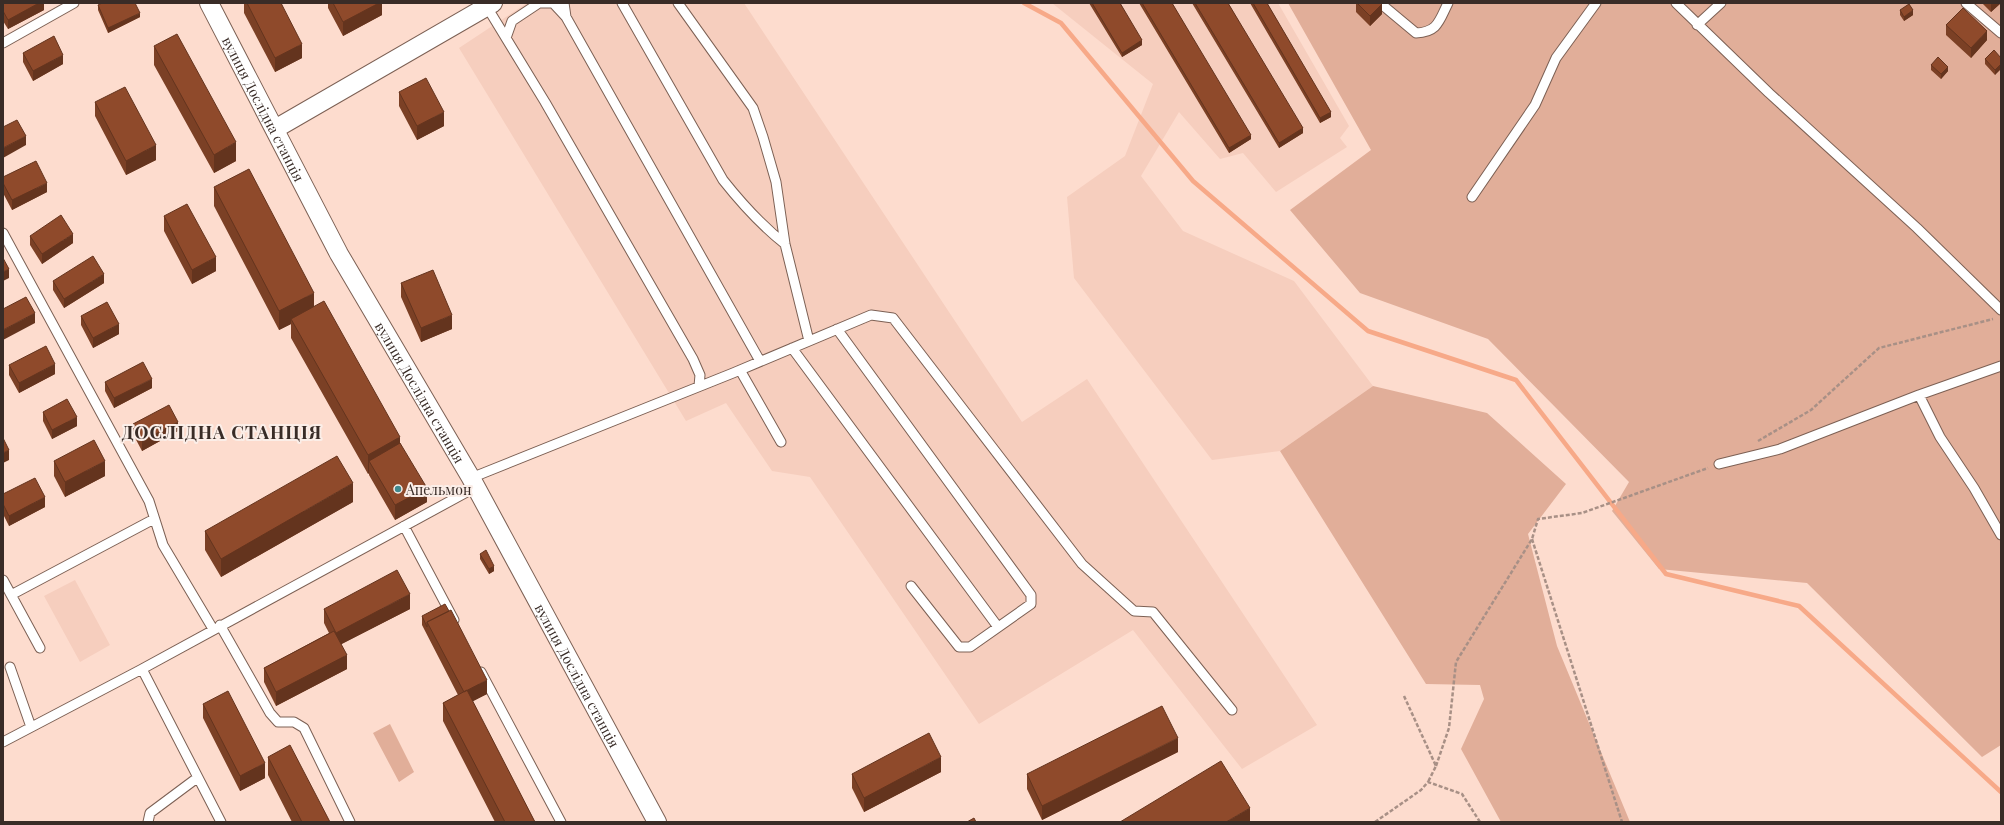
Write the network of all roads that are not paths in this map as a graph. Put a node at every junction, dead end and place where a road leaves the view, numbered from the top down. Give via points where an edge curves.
1 (74, 3) edge
2 (209, 3) edge
3 (564, 3) edge
4 (622, 3) edge
5 (678, 3) edge
6 (1380, 3) edge
7 (1448, 3) edge
8 (1596, 3) edge
9 (1676, 3) edge
10 (1721, 3) edge
11 (1966, 3) edge
12 (490, 5) edge
13 (566, 18) junction
14 (1698, 24) junction
15 (2001, 33) edge
16 (506, 38) junction
17 (3, 43) edge
18 (275, 129) junction
19 (1472, 197) dead end
20 (3, 233) edge
21 (785, 244) junction
22 (2001, 310) edge
23 (837, 329) junction
24 (809, 341) junction
25 (792, 348) junction
26 (760, 361) junction
27 (2001, 366) edge
28 (740, 370) junction
29 (699, 386) junction
30 (1919, 395) junction
31 (782, 442) dead end
32 (1719, 464) road end
33 (473, 483) junction
34 (154, 519) junction
35 (404, 526) junction
36 (2001, 535) edge
37 (3, 580) edge
38 (911, 586) dead end
39 (11, 595) junction
40 (217, 627) junction
41 (998, 627) junction
42 (460, 632) edge
43 (40, 648) dead end
44 (475, 660) edge
45 (10, 667) dead end
46 (142, 669) junction
47 (1232, 710) dead end
48 (31, 727) junction
49 (3, 742) edge
50 (198, 778) junction
51 (148, 822) edge
52 (221, 822) edge
53 (350, 822) edge
54 (561, 822) edge
55 (657, 822) edge

1 - 17 lane
2 - 18 street, вулиця Дослідна станція
3 - 13 lane
4 - 21 lane via 723,180 761,225
5 - 21 lane via 752,108 776,182
6 - 7 lane via 1416,33 1427,33 1437,25
8 - 19 lane via 1556,58 1535,105
9 - 14 lane
10 - 14 lane
11 - 15 lane
12 - 16 lane
12 - 18 street
13 - 16 lane via 553,3 539,3 512,21
13 - 26 lane
14 - 22 lane via 1918,228
16 - 29 lane via 693,359 700,375
18 - 33 street, вулиця Дослідна станція via 339,254
20 - 34 lane via 149,502
21 - 24 lane
23 - 24 lane
23 - 41 lane via 1031,595 1031,604
23 - 47 lane via 871,314 893,318 1082,564 1134,610 1153,612
24 - 25 lane
25 - 26 lane
25 - 41 lane
26 - 28 lane
27 - 30 lane
28 - 29 lane
28 - 31 lane
29 - 33 lane
30 - 32 lane via 1780,449
30 - 36 lane via 1940,436
33 - 35 lane
33 - 55 street, вулиця Дослідна станція
34 - 39 lane
34 - 40 lane via 162,545
35 - 40 lane
35 - 42 lane
37 - 39 lane
38 - 41 lane via 959,647 970,647
39 - 43 lane
40 - 46 lane
40 - 53 lane via 278,722 294,722 304,728
44 - 54 lane
45 - 48 lane
46 - 48 lane
46 - 50 lane
48 - 49 lane
50 - 51 lane via 150,813
50 - 52 lane

